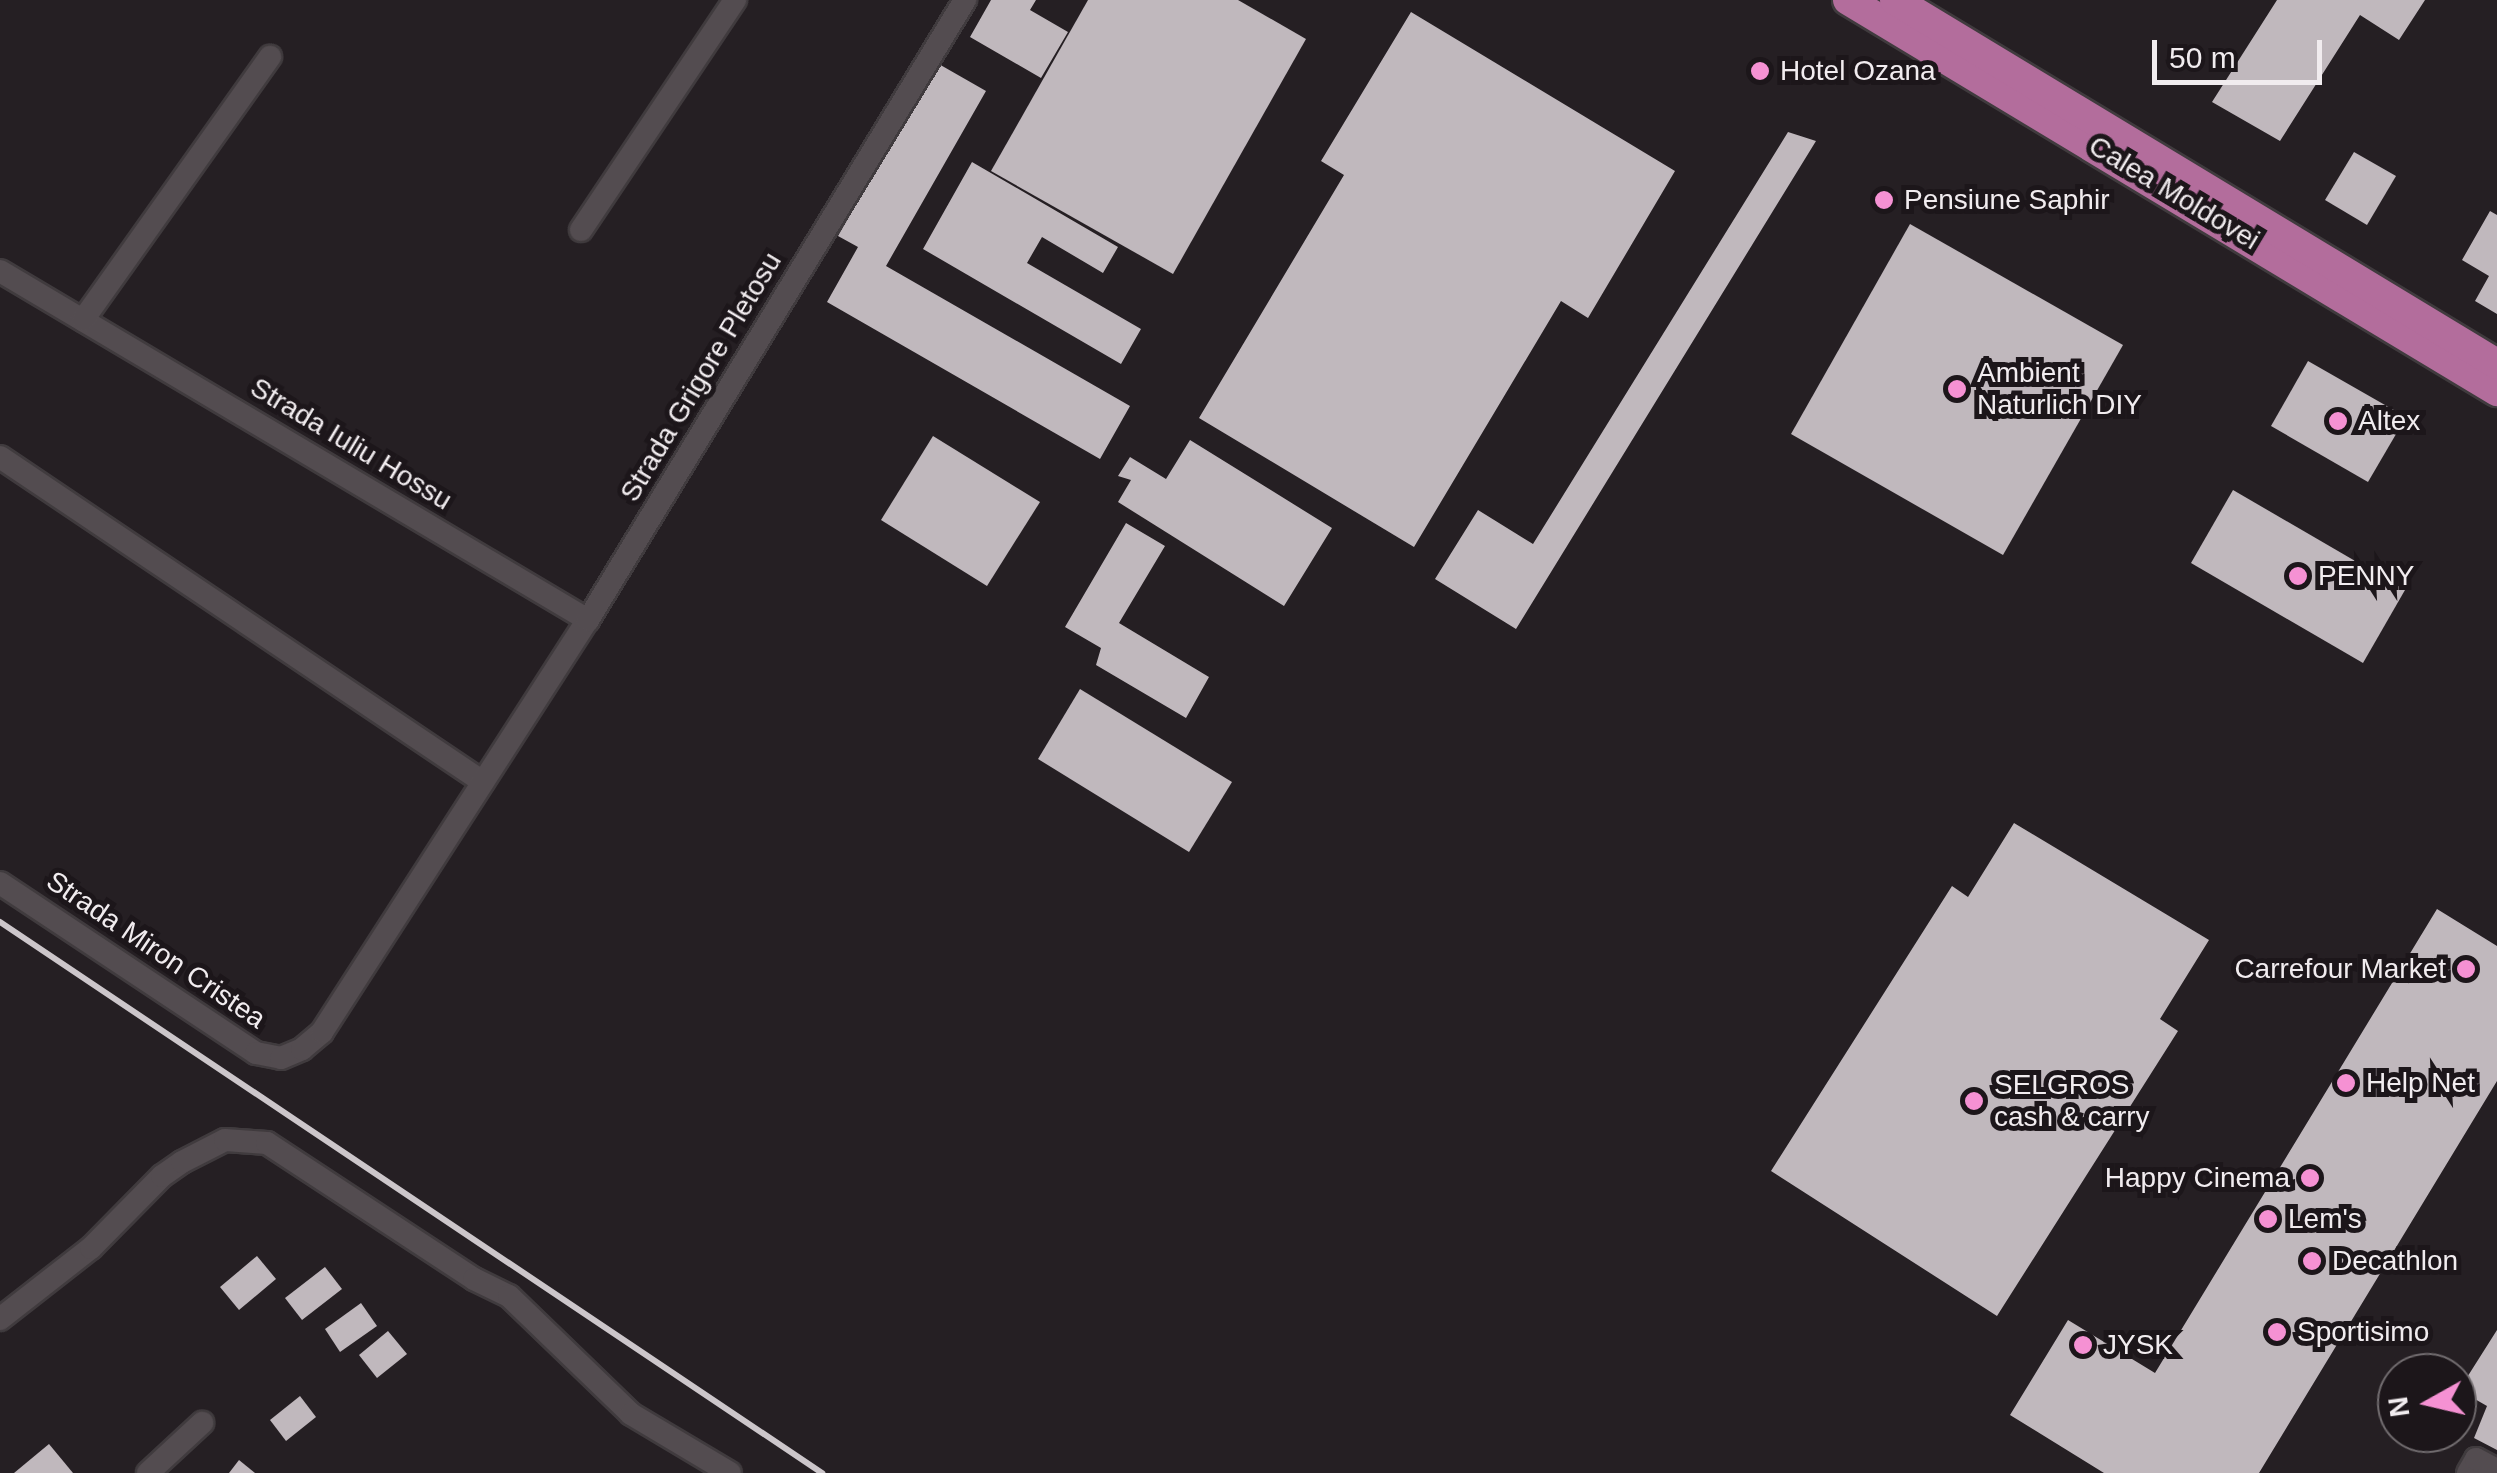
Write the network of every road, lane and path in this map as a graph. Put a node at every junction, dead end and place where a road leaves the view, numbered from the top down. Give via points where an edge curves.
1 (735, 0) edge
2 (965, 0) edge
3 (1848, 0) edge
4 (1895, 0) edge
5 (270, 57) dead end
6 (582, 230) dead end
7 (0, 271) edge
8 (83, 320) junction
9 (2497, 364) edge
10 (2497, 391) edge
11 (0, 458) edge
12 (588, 620) junction
13 (483, 782) junction
14 (0, 883) edge
15 (281, 1058) joint
16 (0, 1319) edge
17 (202, 1423) dead end
18 (2497, 1470) edge
19 (148, 1473) edge
20 (730, 1473) edge
21 (2468, 1473) edge

1 - 6 street
2 - 12 street, Strada Grigore Pletosu
3 - 10 main road, Calea Moldovei
4 - 9 main road, Calea Moldovei
5 - 8 street
7 - 8 street, Strada Iuliu Hossu
8 - 12 street, Strada Iuliu Hossu
11 - 13 street
12 - 13 street, Strada Grigore Pletosu
13 - 15 street, Strada Grigore Pletosu via 322,1032
14 - 15 street, Strada Miron Cristea via 256,1054
16 - 20 street via 62,1274 182,1162 225,1140 267,1143 510,1296 631,1414
17 - 19 street
18 - 21 street via 2476,1458

